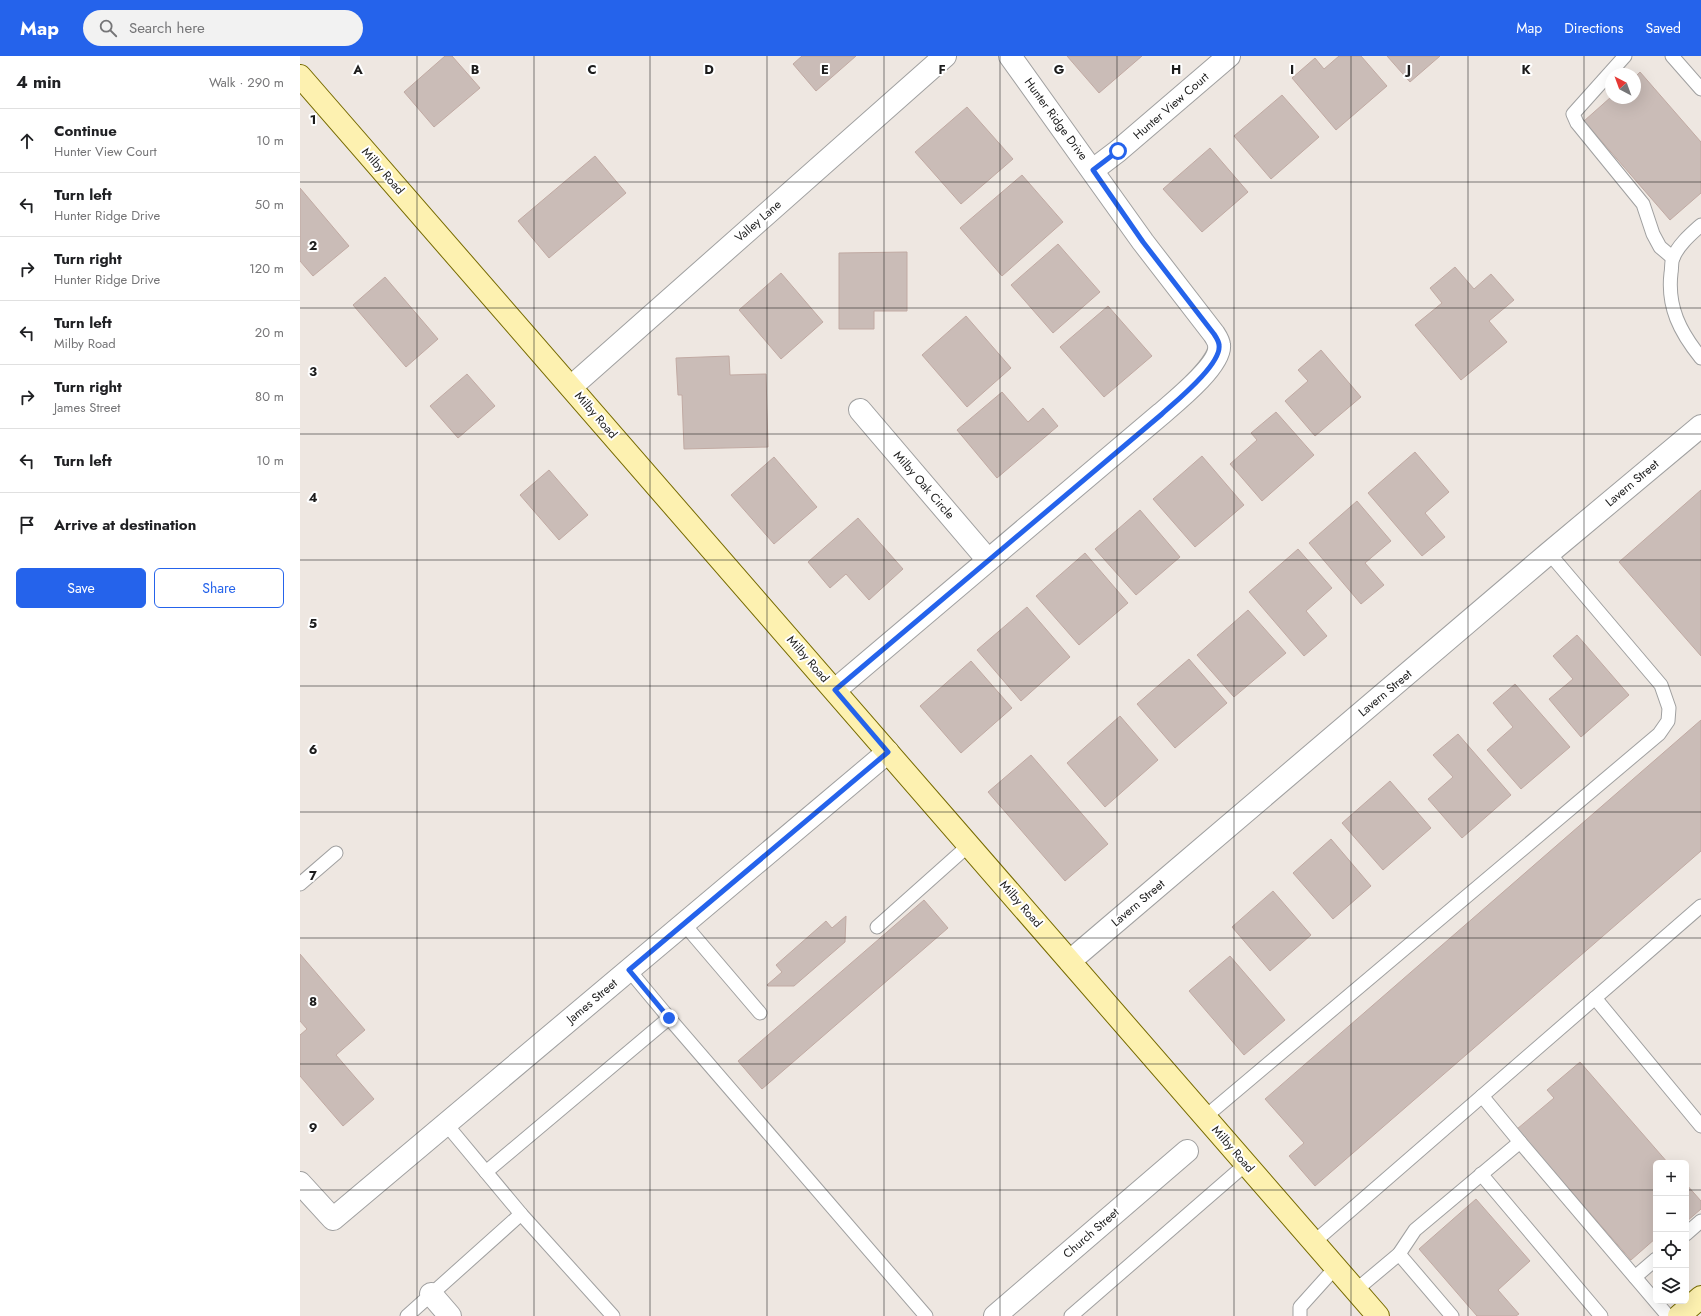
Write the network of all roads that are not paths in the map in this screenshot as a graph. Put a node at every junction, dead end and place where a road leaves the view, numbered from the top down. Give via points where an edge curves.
1 (945, 56) edge
2 (1010, 56) edge
3 (1229, 56) edge
4 (1625, 56) edge
5 (1672, 56) edge
6 (300, 76) edge
7 (1701, 89) edge
8 (1093, 170) junction
9 (1701, 225) edge
10 (1673, 258) junction
11 (1701, 358) edge
12 (571, 387) junction
13 (860, 410) dead end
14 (1701, 426) edge
15 (1549, 553) junction
16 (988, 560) junction
17 (835, 690) junction
18 (888, 752) junction
19 (969, 845) junction
20 (336, 853) dead end
21 (300, 884) edge
22 (1700, 909) edge
23 (684, 924) junction
24 (878, 927) dead end
25 (1070, 961) junction
26 (629, 970) junction
27 (1595, 998) junction
28 (760, 1013) dead end
29 (669, 1018) junction
30 (1482, 1096) junction
31 (1205, 1117) junction
32 (446, 1124) junction
33 (1701, 1126) edge
34 (1520, 1142) junction
35 (1187, 1151) dead end
36 (1246, 1164) junction
37 (486, 1172) junction
38 (1481, 1174) junction
39 (300, 1184) edge
40 (521, 1214) junction
41 (1701, 1221) edge
42 (1688, 1232) edge
43 (1314, 1242) junction
44 (1399, 1254) junction
45 (1653, 1262) edge
46 (1336, 1267) junction
47 (1635, 1277) junction
48 (1356, 1290) junction
49 (431, 1294) junction
50 (1686, 1311) edge
51 (407, 1316) edge
52 (450, 1316) edge
53 (613, 1316) edge
54 (926, 1316) edge
55 (995, 1316) edge
56 (1071, 1316) edge
57 (1300, 1316) edge
58 (1378, 1316) edge
59 (1452, 1316) edge
60 (1601, 1316) edge

1 - 12 street, Valley Lane
2 - 8 street, Hunter Ridge Drive
3 - 8 street, Hunter View Court
4 - 10 lane via 1573,114 1577,123 1643,204 1660,247
5 - 7 lane
6 - 12 street, Milby Road
8 - 16 street, Hunter Ridge Drive via 1143,242 1214,334 1220,346 1218,356 1194,385
9 - 10 lane via 1688,237
10 - 11 lane via 1669,288 1673,310 1682,331
12 - 17 street, Milby Road
13 - 16 street, Milby Oak Circle
14 - 15 street, Lavern Street
15 - 25 street, Lavern Street
15 - 31 lane via 1661,685 1669,708 1668,721 1659,734
16 - 17 street, Hunter Ridge Drive
17 - 18 street, Milby Road
18 - 19 street, Milby Road
18 - 23 street, James Street
19 - 24 lane
19 - 25 street, Milby Road
20 - 21 lane
22 - 27 lane
23 - 26 street, James Street
23 - 28 lane
25 - 31 street, Milby Road
26 - 29 lane
26 - 32 street, James Street
27 - 30 lane
27 - 33 lane
29 - 37 lane
29 - 54 lane
30 - 34 lane
30 - 43 lane
31 - 36 street, Milby Road
32 - 37 lane
32 - 39 street, James Street via 333,1219
34 - 38 lane
34 - 47 lane
35 - 55 street, Church Street
36 - 43 street, Milby Road
36 - 56 lane
37 - 40 lane
38 - 44 lane via 1415,1230
38 - 60 lane
40 - 49 lane
40 - 53 lane
41 - 42 lane
43 - 46 street, Milby Road
44 - 48 lane
44 - 59 lane
45 - 47 lane
46 - 48 street, Milby Road
46 - 57 lane via 1300,1307
47 - 50 lane
48 - 58 street, Milby Road
49 - 51 lane
49 - 52 street

